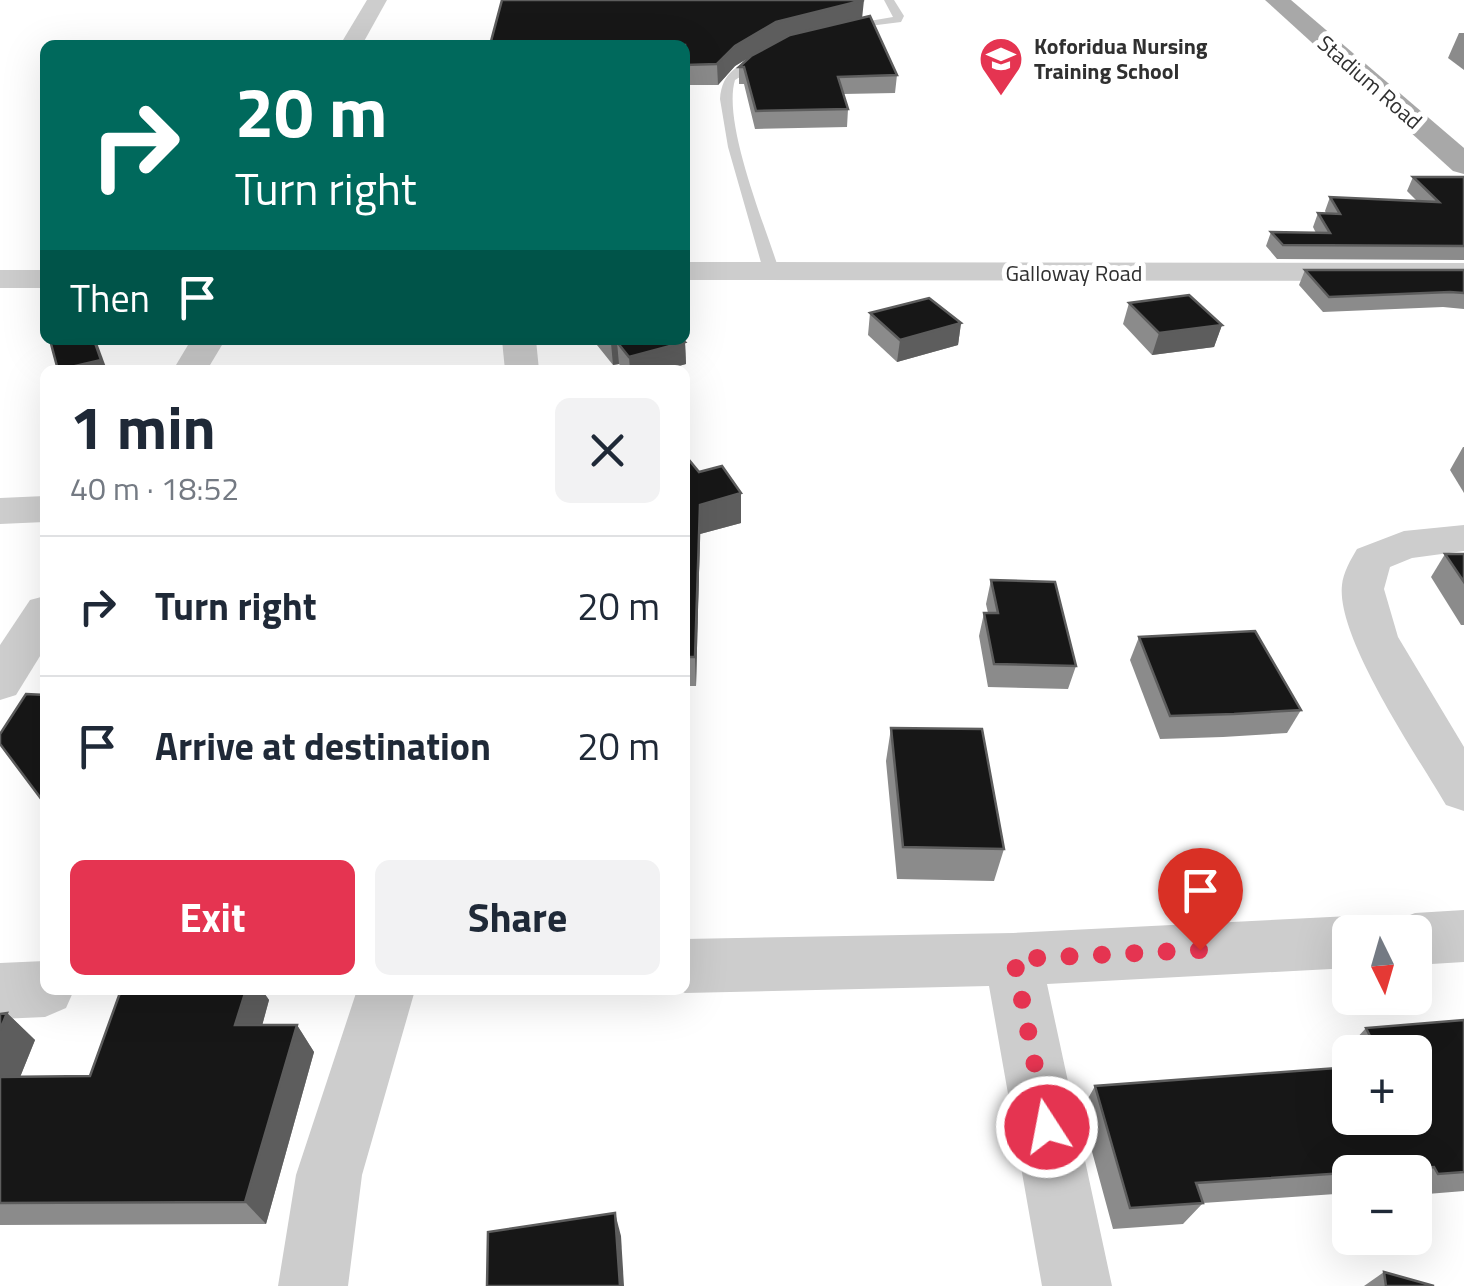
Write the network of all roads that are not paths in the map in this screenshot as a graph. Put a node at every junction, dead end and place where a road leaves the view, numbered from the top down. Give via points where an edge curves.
1 (376, 0) edge
2 (890, 0) edge
3 (1277, 0) edge
4 (1308, 0) edge
5 (826, 30) edge
6 (354, 40) edge
7 (784, 49) edge
8 (1464, 130) edge
9 (1464, 164) edge
10 (690, 272) edge
11 (1464, 272) edge
12 (772, 273) junction
13 (0, 279) edge
14 (40, 279) edge
15 (40, 509) edge
16 (0, 511) edge
17 (1464, 538) edge
18 (40, 619) edge
19 (0, 683) edge
20 (1464, 790) edge
21 (1464, 936) edge
22 (1432, 938) edge
23 (1332, 943) edge
24 (1014, 959) junction
25 (690, 966) edge
26 (40, 989) edge
27 (0, 991) edge
28 (384, 995) edge
29 (313, 1286) edge
30 (1077, 1286) edge

1 - 6 street
2 - 5 lane via 897,20
3 - 9 main road, Stadium Road
4 - 8 main road, Stadium Road
7 - 12 lane via 740,69 727,84 733,134
10 - 12 street, Galloway Road
11 - 12 street, Galloway Road
13 - 14 street
15 - 16 street
17 - 20 street via 1404,545 1372,560 1363,584 1366,611 1384,652
18 - 19 street
21 - 22 street
23 - 24 street
24 - 25 street
24 - 30 street
26 - 27 street
28 - 29 street via 329,1175

